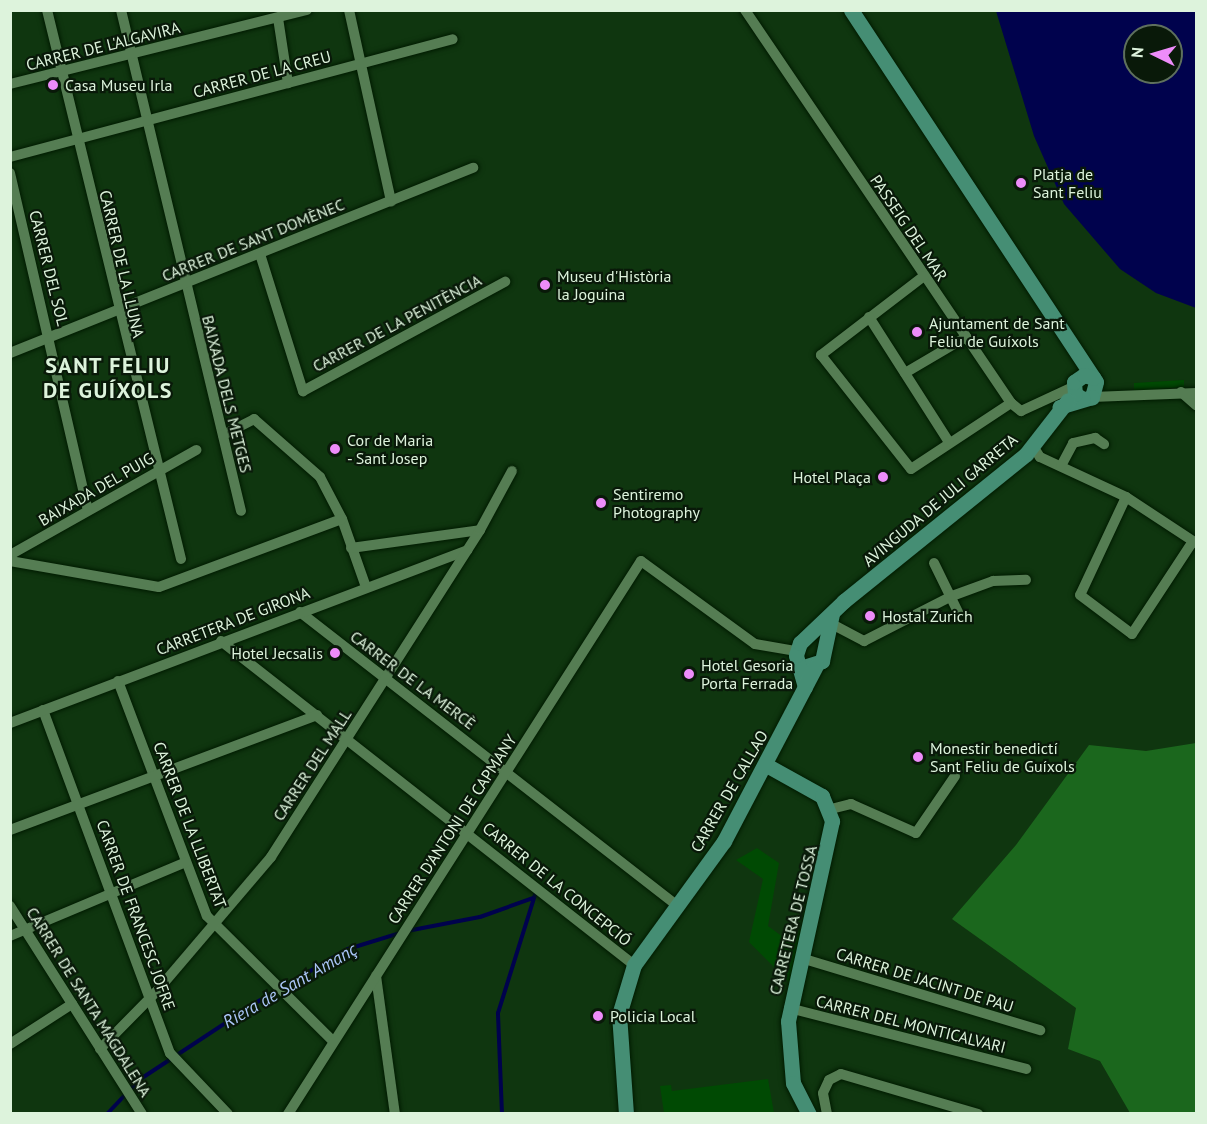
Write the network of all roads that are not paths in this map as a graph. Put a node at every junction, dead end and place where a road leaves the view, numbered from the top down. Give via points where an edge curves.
1 (47, 10) edge
2 (121, 10) edge
3 (307, 10) edge
4 (349, 10) edge
5 (745, 10) edge
6 (851, 10) edge
7 (278, 18) junction
8 (453, 39) dead end
9 (132, 54) junction
10 (357, 65) junction
11 (63, 71) junction
12 (288, 83) junction
13 (10, 84) edge
14 (147, 120) junction
15 (77, 136) junction
16 (10, 157) edge
17 (473, 168) dead end
18 (10, 174) edge
19 (391, 201) junction
20 (260, 254) junction
21 (924, 276) junction
22 (506, 282) dead end
23 (184, 284) junction
24 (118, 310) junction
25 (869, 316) junction
26 (50, 337) junction
27 (966, 338) junction
28 (10, 353) edge
29 (905, 373) junction
30 (1085, 388) junction
31 (1181, 392) junction
32 (1197, 393) edge
33 (1011, 403) junction
34 (1197, 405) edge
35 (223, 435) junction
36 (949, 442) junction
37 (1104, 444) dead end
38 (1033, 446) junction
39 (196, 450) dead end
40 (1061, 466) junction
41 (512, 471) dead end
42 (156, 472) junction
43 (1126, 497) junction
44 (88, 510) junction
45 (241, 511) dead end
46 (342, 519) junction
47 (480, 530) junction
48 (1195, 542) edge
49 (351, 548) junction
50 (468, 550) junction
51 (10, 555) edge
52 (181, 559) dead end
53 (10, 561) edge
54 (934, 563) dead end
55 (1026, 580) dead end
56 (366, 587) junction
57 (948, 598) junction
58 (300, 612) junction
59 (958, 612) dead end
60 (831, 617) junction
61 (221, 641) junction
62 (824, 648) junction
63 (800, 652) junction
64 (816, 666) junction
65 (386, 677) junction
66 (118, 681) junction
67 (804, 688) junction
68 (43, 710) junction
69 (317, 715) junction
70 (10, 723) edge
71 (347, 738) junction
72 (768, 766) junction
73 (506, 770) junction
74 (154, 776) junction
75 (955, 776) dead end
76 (78, 804) junction
77 (831, 810) junction
78 (10, 830) edge
79 (466, 831) junction
80 (186, 862) junction
81 (111, 892) junction
82 (10, 906) edge
83 (677, 906) junction
84 (214, 924) junction
85 (24, 927) junction
86 (10, 936) edge
87 (801, 958) junction
88 (634, 965) junction
89 (376, 976) junction
90 (151, 998) junction
91 (72, 1004) junction
92 (789, 1008) junction
93 (1041, 1030) dead end
94 (333, 1041) junction
95 (10, 1044) edge
96 (100, 1049) junction
97 (1026, 1069) dead end
98 (142, 1113) edge
99 (228, 1113) edge
100 (288, 1113) edge
101 (395, 1113) edge
102 (626, 1113) edge
103 (808, 1113) edge
104 (827, 1113) edge
105 (978, 1113) edge

1 - 11 street, CARRER DE LA LLUNA
2 - 9 street, BAIXADA DELS METGES
3 - 7 street, CARRER DE L'ALGAVIRA
4 - 10 street
5 - 21 street, PASSEIG DEL MAR
6 - 30 main road via 1073,353
7 - 9 street, CARRER DE L'ALGAVIRA
7 - 12 street
8 - 10 street, CARRER DE LA CREU
9 - 11 street, CARRER DE L'ALGAVIRA
9 - 14 street, BAIXADA DELS METGES
10 - 12 street, CARRER DE LA CREU
10 - 19 street
11 - 13 street, CARRER DE L'ALGAVIRA
11 - 15 street, CARRER DE LA LLUNA
12 - 14 street, CARRER DE LA CREU
14 - 15 street, CARRER DE LA CREU
14 - 23 street, BAIXADA DELS METGES
15 - 16 street, CARRER DE LA CREU
15 - 24 street, CARRER DE LA LLUNA
17 - 19 street, CARRER DE SANT DOMÈNEC
18 - 26 street, CARRER DEL SOL
19 - 20 street, CARRER DE SANT DOMÈNEC
20 - 22 street, CARRER DE LA PENITÈNCIA via 303,391
20 - 23 street, CARRER DE SANT DOMÈNEC
21 - 25 street
21 - 27 street, PASSEIG DEL MAR
23 - 24 street, CARRER DE SANT DOMÈNEC
23 - 35 street, BAIXADA DELS METGES
24 - 26 street, CARRER DE SANT DOMÈNEC
24 - 42 street, CARRER DE LA LLUNA
25 - 29 street
25 - 36 street via 821,355 911,469
26 - 28 street, CARRER DE SANT DOMÈNEC
26 - 44 street, CARRER DEL SOL
27 - 29 street
27 - 33 street, PASSEIG DEL MAR
29 - 36 street
30 - 31 street via 1112,395
30 - 33 street via 1021,411
30 - 38 main road, AVINGUDA DE JULI GARRETA via 1060,407
31 - 32 street
31 - 34 street
33 - 36 street
35 - 45 street, BAIXADA DELS METGES
35 - 46 street via 254,419 320,477
37 - 40 street via 1095,438 1073,443
38 - 40 street via 1040,457
38 - 60 main road, AVINGUDA DE JULI GARRETA
39 - 42 street, BAIXADA DEL PUIG
40 - 43 street
41 - 47 street, CARRER DEL MALL
42 - 44 street, BAIXADA DEL PUIG
42 - 52 street, CARRER DE LA LLUNA
43 - 48 street
43 - 48 street via 1080,596 1132,634
44 - 51 street, BAIXADA DEL PUIG
46 - 49 street
46 - 53 street via 159,586
47 - 49 street
47 - 50 street, CARRER DEL MALL
49 - 56 street
50 - 56 street, CARRETERA DE GIRONA
50 - 65 street, CARRER DEL MALL
54 - 57 street
55 - 57 street via 993,581
56 - 58 street, CARRETERA DE GIRONA
57 - 59 street
57 - 60 street via 864,641
58 - 61 street, CARRETERA DE GIRONA
58 - 65 street, CARRER DE LA MERCÈ
60 - 62 main road
60 - 63 main road, AVINGUDA DE JULI GARRETA
61 - 66 street, CARRETERA DE GIRONA
61 - 69 street, CARRER DE LA CONCEPCIÓ
62 - 63 main road via 815,640
62 - 64 main road, CARRER DE CALLAO
63 - 64 main road
63 - 67 main road
63 - 73 street, CARRER D'ANTONI DE CAPMANY via 755,644 642,561
64 - 67 main road, CARRER DE CALLAO
65 - 71 street, CARRER DEL MALL
65 - 73 street, CARRER DE LA MERCÈ
66 - 68 street, CARRETERA DE GIRONA
66 - 74 street, CARRER DE LA LLIBERTAT
67 - 72 main road, CARRER DE CALLAO
68 - 70 street, CARRETERA DE GIRONA
68 - 76 street, CARRER DE FRANCESC JOFRE
69 - 71 street, CARRER DE LA CONCEPCIÓ
69 - 74 street
71 - 79 street, CARRER DE LA CONCEPCIÓ
71 - 84 street, CARRER DEL MALL via 271,856
72 - 77 main road via 822,796
72 - 83 main road, CARRER DE CALLAO
73 - 79 street, CARRER D'ANTONI DE CAPMANY
73 - 83 street, CARRER DE LA MERCÈ
74 - 76 street
74 - 80 street, CARRER DE LA LLIBERTAT
75 - 77 street via 916,833 851,804
76 - 78 street
76 - 81 street, CARRER DE FRANCESC JOFRE
77 - 87 main road, CARRETERA DE TOSSA via 831,847
79 - 88 street, CARRER DE LA CONCEPCIÓ
79 - 89 street, CARRER D'ANTONI DE CAPMANY
80 - 81 street
80 - 84 street, CARRER DE LA LLIBERTAT
81 - 85 street
81 - 90 street, CARRER DE FRANCESC JOFRE
82 - 85 street, CARRER DE SANTA MAGDALENA
83 - 88 main road, CARRER DE CALLAO
84 - 90 street, CARRER DEL MALL
84 - 94 street, CARRER DE LA LLIBERTAT
85 - 86 street
85 - 91 street, CARRER DE SANTA MAGDALENA
87 - 92 main road, CARRETERA DE TOSSA
87 - 93 street, CARRER DE JACINT DE PAU
88 - 102 main road, CARRER DE CALLAO via 619,1015
89 - 94 street, CARRER D'ANTONI DE CAPMANY
89 - 101 street
90 - 96 street, CARRER DEL MALL
90 - 99 street, CARRER DE FRANCESC JOFRE via 174,1057
91 - 95 street
91 - 96 street, CARRER DE SANTA MAGDALENA
92 - 97 street, CARRER DEL MONTICALVARI
92 - 103 main road, CARRETERA DE TOSSA via 793,1083
94 - 100 street, CARRER D'ANTONI DE CAPMANY
96 - 98 street, CARRER DE SANTA MAGDALENA
104 - 105 street via 824,1093 829,1080 842,1074

